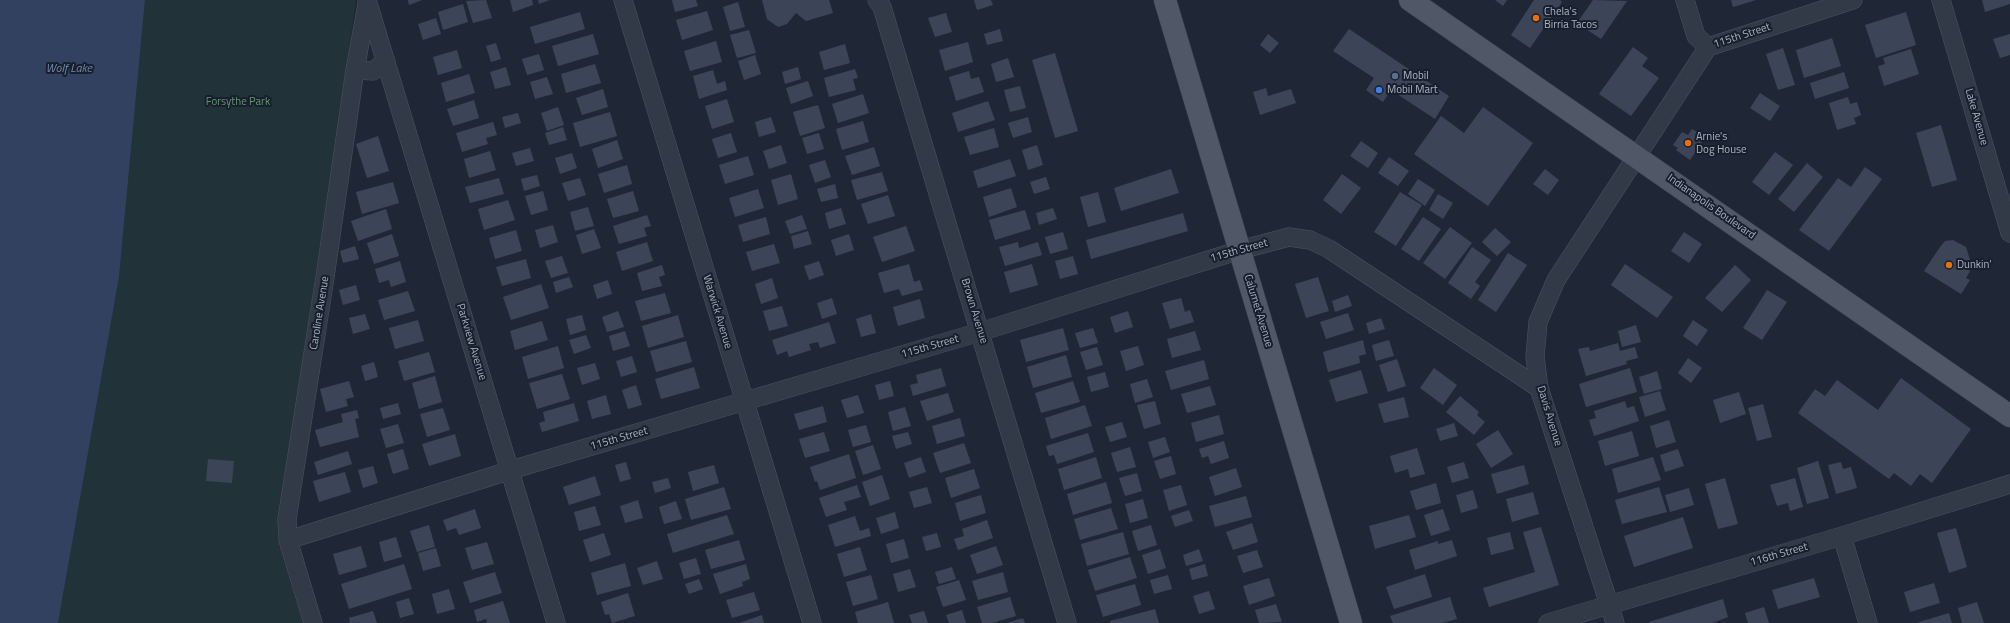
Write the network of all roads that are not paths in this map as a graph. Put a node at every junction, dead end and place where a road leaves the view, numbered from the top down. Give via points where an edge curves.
1 (367, 0) edge
2 (623, 0) edge
3 (877, 0) edge
4 (1165, 0) edge
5 (1410, 0) edge
6 (1685, 0) edge
7 (1853, 0) edge
8 (1941, 0) edge
9 (1708, 47) junction
10 (386, 61) junction
11 (354, 70) junction
12 (1638, 156) junction
13 (2010, 233) edge
14 (1240, 250) junction
15 (980, 332) junction
16 (1539, 388) junction
17 (744, 402) junction
18 (2010, 416) edge
19 (510, 471) junction
20 (2010, 484) edge
21 (1842, 536) junction
22 (288, 540) junction
23 (1609, 604) junction
24 (313, 623) edge
25 (556, 623) edge
26 (812, 623) edge
27 (1068, 623) edge
28 (1352, 623) edge
29 (1548, 623) edge
30 (1615, 623) edge
31 (1868, 623) edge

1 - 10 street, Parkview Avenue
1 - 11 street, Caroline Avenue
2 - 17 street, Warwick Avenue
3 - 15 street, Brown Avenue via 882,7
4 - 14 main road, Calumet Avenue
5 - 12 main road, Indianapolis Boulevard
6 - 9 street via 1696,36
7 - 9 street, 115th Street
8 - 13 street, Lake Avenue
9 - 12 street, 115th Street
10 - 11 street via 373,71
10 - 19 street, Parkview Avenue
11 - 22 street, Caroline Avenue via 287,519
12 - 16 street, Davis Avenue via 1556,280 1538,322 1535,357
12 - 18 main road, Indianapolis Boulevard
14 - 15 street, 115th Street
14 - 16 street, 115th Street via 1289,237 1310,240
14 - 28 main road, Calumet Avenue
15 - 17 street, 115th Street
15 - 27 street, Brown Avenue
16 - 23 street, Davis Avenue
17 - 19 street, 115th Street
17 - 26 street, Warwick Avenue
19 - 22 street, 115th Street
19 - 25 street, Parkview Avenue
20 - 21 street, 116th Street
21 - 23 street, 116th Street
21 - 31 street
22 - 24 street, Caroline Avenue
23 - 29 street, 116th Street
23 - 30 street, Davis Avenue

